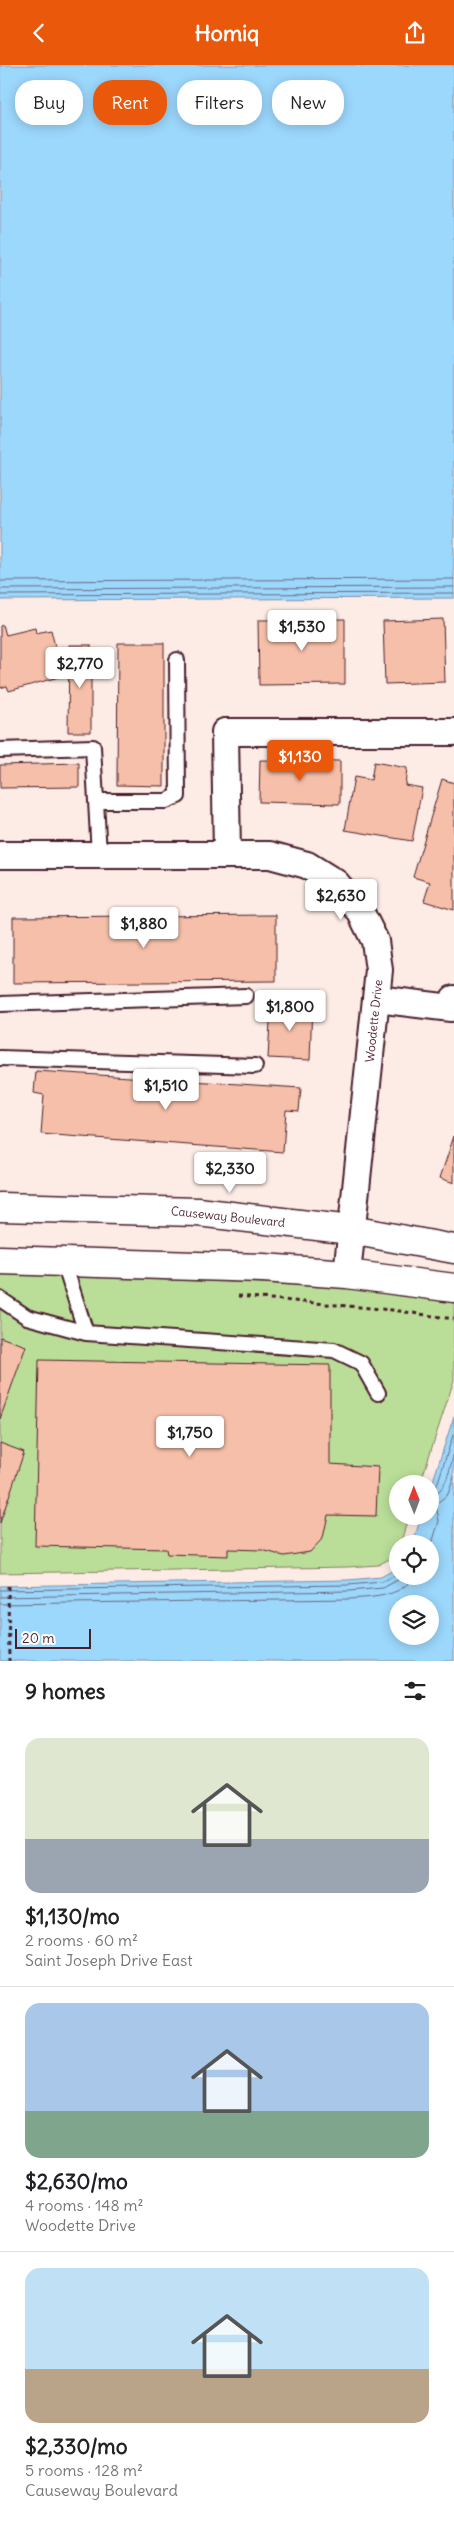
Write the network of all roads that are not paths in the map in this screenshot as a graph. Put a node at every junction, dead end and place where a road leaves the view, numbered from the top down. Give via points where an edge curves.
1 (178, 660) dead end
2 (454, 732) edge
3 (0, 750) edge
4 (96, 801) junction
5 (227, 854) junction
6 (0, 855) edge
7 (99, 855) junction
8 (246, 995) dead end
9 (377, 999) junction
10 (454, 999) edge
11 (0, 1004) edge
12 (0, 1058) edge
13 (255, 1066) dead end
14 (0, 1207) edge
15 (351, 1230) junction
16 (454, 1249) edge
17 (0, 1259) edge
18 (63, 1261) junction
19 (347, 1274) junction
20 (454, 1288) edge
21 (0, 1299) edge
22 (86, 1333) junction
23 (378, 1393) dead end

1 - 4 lane via 178,796 166,801
2 - 5 street via 225,732
3 - 4 lane via 93,747
4 - 7 lane
5 - 7 street, Woodette Drive
5 - 9 street, Woodette Drive via 270,855 307,865 336,883 360,911 375,941 379,970
6 - 7 street, Woodette Drive
8 - 11 lane
9 - 10 street via 451,1008
9 - 15 street, Woodette Drive
12 - 13 lane
14 - 15 street, Causeway Boulevard via 198,1212
15 - 16 street, Causeway Boulevard
15 - 19 street, Woodette Drive
17 - 18 street
18 - 19 street
18 - 22 lane
19 - 20 street
21 - 22 lane via 27,1317
22 - 23 lane via 334,1350 361,1363

